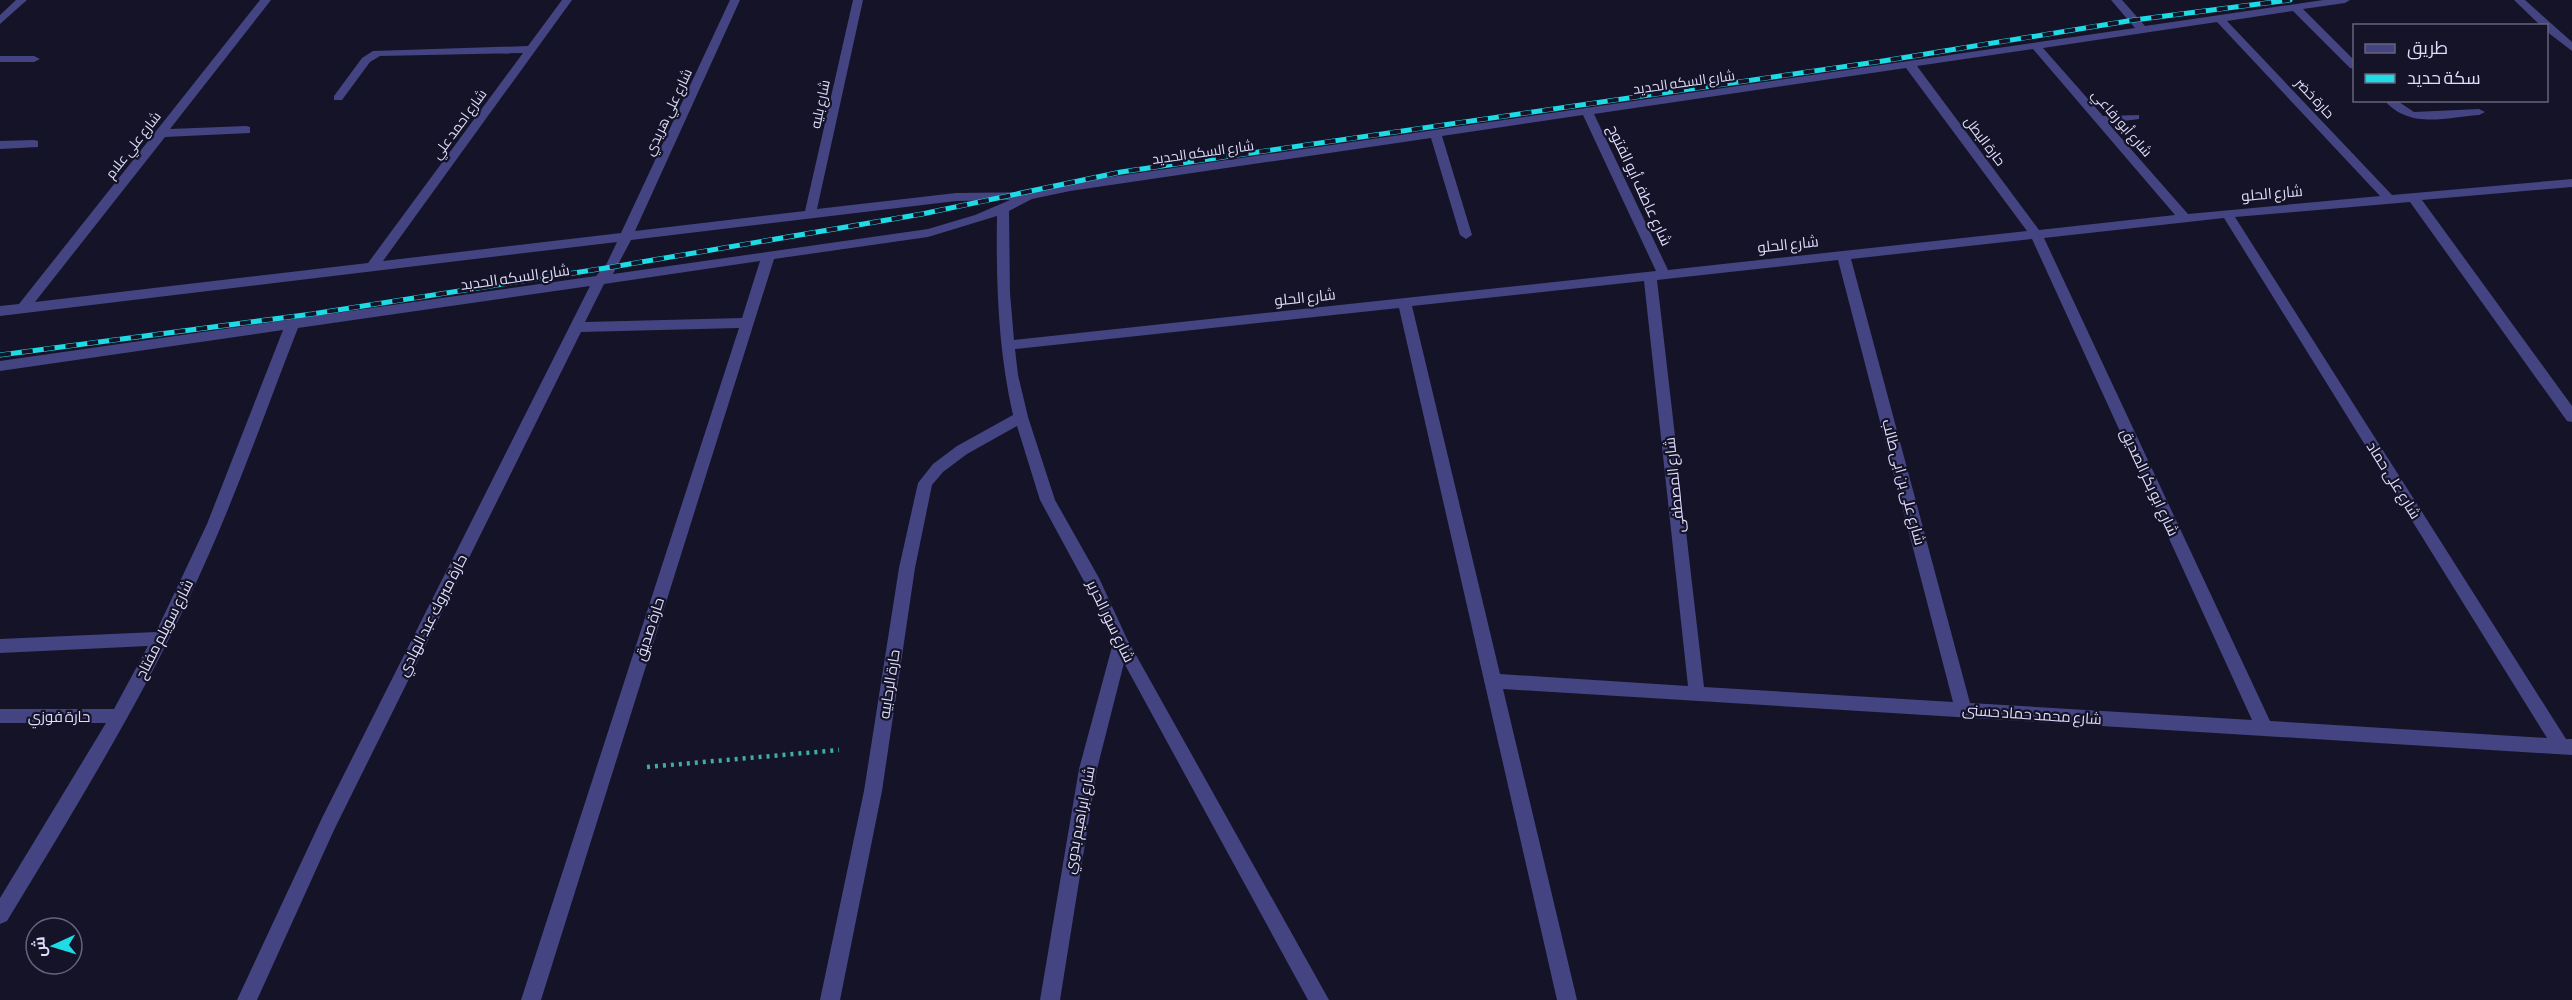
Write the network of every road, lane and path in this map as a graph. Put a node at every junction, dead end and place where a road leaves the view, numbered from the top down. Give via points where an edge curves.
1 (22, 0) edge
2 (266, 0) edge
3 (567, 0) edge
4 (735, 0) edge
5 (858, 0) edge
6 (2116, 0) edge
7 (2345, 0) edge
8 (2519, 0) edge
9 (2311, 2) edge
10 (2295, 7) junction
11 (2219, 18) junction
12 (0, 21) edge
13 (2546, 24) edge
14 (2548, 26) edge
15 (2144, 30) junction
16 (2036, 46) junction
17 (2572, 48) edge
18 (530, 49) junction
19 (0, 59) edge
20 (34, 59) dead end
21 (2353, 64) edge
22 (1910, 65) junction
23 (338, 98) dead end
24 (2391, 102) edge
25 (1587, 111) junction
26 (2479, 112) dead end
27 (2135, 117) dead end
28 (2099, 120) junction
29 (246, 130) dead end
30 (162, 133) junction
31 (1435, 133) junction
32 (34, 144) dead end
33 (0, 145) edge
34 (2572, 183) edge
35 (1028, 196) junction
36 (2412, 197) junction
37 (2390, 199) junction
38 (1003, 210) junction
39 (2227, 214) junction
40 (810, 215) junction
41 (2185, 219) junction
42 (1466, 235) dead end
43 (2036, 235) junction
44 (627, 236) junction
45 (1843, 255) junction
46 (768, 258) junction
47 (373, 265) junction
48 (1657, 275) junction
49 (599, 281) junction
50 (1405, 303) junction
51 (23, 308) junction
52 (0, 310) edge
53 (748, 323) junction
54 (292, 324) junction
55 (577, 327) junction
56 (1008, 345) junction
57 (0, 366) edge
58 (1021, 417) junction
59 (2572, 417) edge
60 (161, 639) junction
61 (1121, 643) junction
62 (0, 646) edge
63 (1493, 681) junction
64 (1697, 694) junction
65 (1964, 710) junction
66 (0, 716) edge
67 (117, 716) junction
68 (2265, 729) junction
69 (880, 746) junction
70 (2566, 747) edge
71 (604, 771) junction
72 (0, 915) edge
73 (247, 1000) edge
74 (531, 1000) edge
75 (830, 1000) edge
76 (1050, 1000) edge
77 (1319, 1000) edge
78 (1567, 1000) edge

1 - 12 street
2 - 30 street, شارع علي علام
3 - 18 street, شارع احمد علي
4 - 44 street, شارع علي هريدي
5 - 40 street, شارع بليه
6 - 15 street
7 - 9 street, شارع السكه الحديد
8 - 13 street
9 - 10 street, شارع السكه الحديد
10 - 11 street, شارع السكه الحديد
10 - 21 street
11 - 15 street, شارع السكه الحديد
11 - 37 street, حارة خضر
14 - 17 street
15 - 16 street, شارع السكه الحديد
16 - 22 street, شارع السكه الحديد
16 - 28 street, شارع أبو رفاعي
18 - 23 street via 377,52 366,60
18 - 47 street, شارع احمد علي
19 - 20 street
22 - 25 street, شارع السكه الحديد
22 - 43 street, حارة البطل
24 - 26 street via 2413,116
25 - 31 street, شارع السكه الحديد
25 - 48 street, شارع عاطف أبو الفتوح
27 - 28 street
28 - 41 street, شارع أبو رفاعي
29 - 30 street
30 - 51 street, شارع علي علام
31 - 35 street, شارع السكه الحديد
31 - 42 street
32 - 33 street
34 - 36 street, شارع الحلو
35 - 38 street, شارع السكه الحديد
35 - 40 street, شارع السكه الحديد via 956,197
36 - 37 street, شارع الحلو
36 - 59 street
37 - 39 street, شارع الحلو
38 - 46 street, شارع السكه الحديد via 968,224 928,233
38 - 56 street, شارع سور الحرير via 1003,293
39 - 41 street, شارع الحلو
39 - 70 street, شارع على حماد
40 - 44 street, شارع السكه الحديد
41 - 43 street, شارع الحلو
43 - 45 street, شارع الحلو
43 - 68 street, شارع ابو بكر الصديق
44 - 47 street, شارع السكه الحديد
44 - 49 street, حارة مبروك عبد الهادي via 612,267
45 - 48 street, شارع الحلو
45 - 65 street, شارع على بن ابى طالب
46 - 49 street, شارع السكه الحديد
46 - 53 street, حارة صديق
47 - 51 street, شارع السكه الحديد
48 - 50 street, شارع الحلو
48 - 64 street, شارع المصطفى
49 - 54 street, شارع السكه الحديد
49 - 55 street, حارة مبروك عبد الهادي
50 - 56 street, شارع الحلو
50 - 63 street
51 - 52 street, شارع السكه الحديد
53 - 55 street
53 - 71 street, حارة صديق
54 - 57 street, شارع السكه الحديد
54 - 60 street, شارع سويلم مفتاح via 210,534
55 - 73 street, حارة مبروك عبد الهادي via 328,824
56 - 58 street, شارع سور الحرير
58 - 61 street, شارع سور الحرير via 1048,500
58 - 69 street, حارة الرحابيه via 962,450 925,483 907,568
60 - 62 street
60 - 67 street, شارع سويلم مفتاح
61 - 76 street, شارع ابراهيم بدوي via 1088,769
61 - 77 street, شارع سور الحرير
63 - 64 street, شارع محمد حماد حسنى
63 - 78 street
64 - 65 street, شارع محمد حماد حسنى
65 - 68 street, شارع محمد حماد حسنى
66 - 67 street, حارة فوزي
67 - 72 street, شارع سويلم مفتاح
68 - 70 street, شارع محمد حماد حسنى
69 - 71 path
69 - 75 street, حارة الرحابيه
71 - 74 street, حارة صديق

